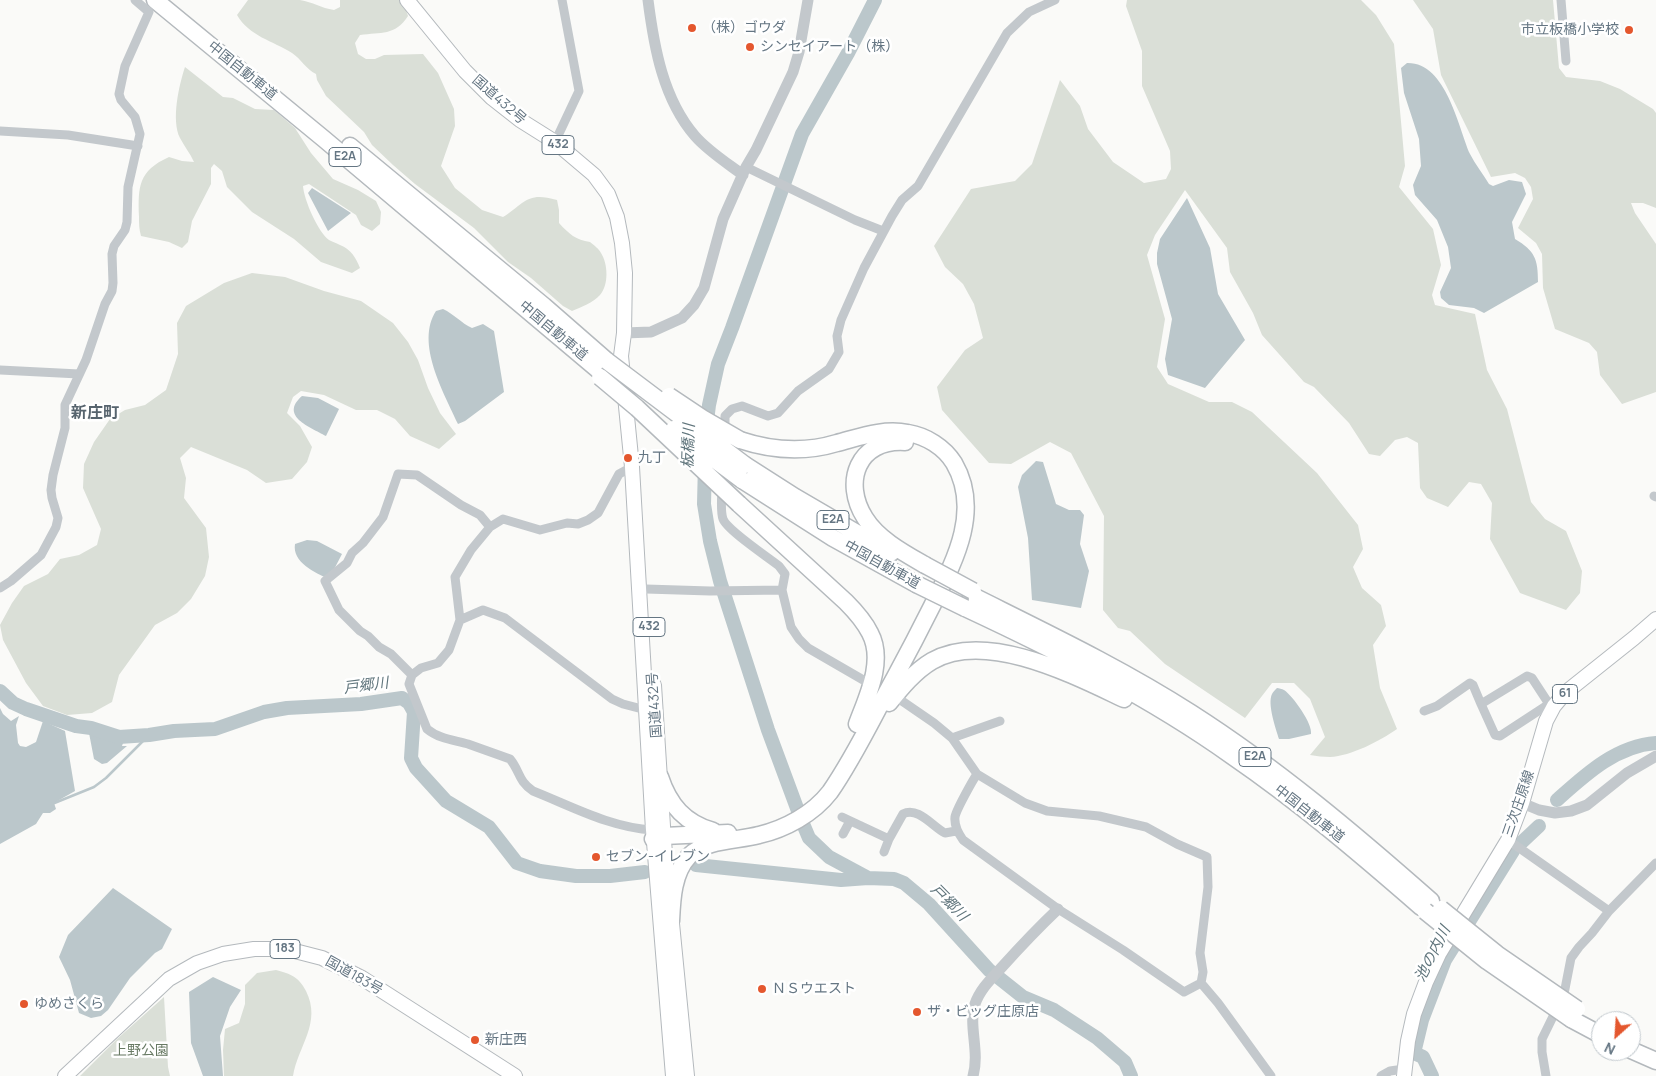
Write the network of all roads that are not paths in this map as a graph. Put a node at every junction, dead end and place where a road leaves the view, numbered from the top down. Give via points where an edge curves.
1 (135, 0) edge
2 (155, 0) edge
3 (173, 0) edge
4 (407, 0) edge
5 (562, 0) edge
6 (648, 0) edge
7 (808, 0) edge
8 (1055, 0) edge
9 (1561, 0) edge
10 (1566, 61) dead end
11 (0, 132) edge
12 (555, 142) junction
13 (138, 146) junction
14 (745, 171) junction
15 (883, 231) junction
16 (539, 311) junction
17 (624, 333) junction
18 (605, 367) junction
19 (0, 370) edge
20 (79, 374) junction
21 (632, 467) junction
22 (490, 527) junction
23 (921, 573) junction
24 (0, 588) edge
25 (646, 589) junction
26 (782, 590) junction
27 (970, 598) junction
28 (1656, 619) edge
29 (460, 620) junction
30 (412, 675) junction
31 (865, 680) dead end
32 (902, 701) dead end
33 (1481, 704) junction
34 (1552, 705) junction
35 (646, 710) junction
36 (1424, 711) dead end
37 (1000, 722) dead end
38 (862, 727) junction
39 (952, 738) junction
40 (1232, 755) junction
41 (1656, 756) edge
42 (977, 774) junction
43 (660, 777) junction
44 (1522, 803) junction
45 (956, 831) junction
46 (843, 834) dead end
47 (658, 837) junction
48 (727, 837) junction
49 (889, 839) junction
50 (1508, 840) junction
51 (884, 852) dead end
52 (1656, 863) edge
53 (1428, 906) junction
54 (1058, 909) junction
55 (1609, 910) junction
56 (671, 921) junction
57 (1201, 983) junction
58 (1574, 1014) junction
59 (1591, 1019) edge
60 (1591, 1027) edge
61 (1641, 1043) edge
62 (1656, 1050) edge
63 (1641, 1055) edge
64 (1656, 1062) edge
65 (1404, 1073) edge
66 (65, 1076) edge
67 (515, 1076) edge
68 (674, 1076) edge
69 (687, 1076) edge
70 (973, 1076) edge
71 (1271, 1076) edge
72 (1382, 1076) edge
73 (1546, 1076) edge

1 - 13 street via 149,12 125,66 119,94 135,117 140,134
2 - 16 highway, 中国自動車道 / E2A
3 - 16 highway, 中国自動車道 / E2A
4 - 12 main road, 国道432号 / 432 via 492,98
5 - 12 street via 579,91
6 - 14 street via 654,44 671,98 696,137 712,152
7 - 14 street via 793,72
8 - 15 street via 1029,12 1007,33 918,186 902,200
9 - 10 street
11 - 13 street via 68,134
12 - 17 main road, 国道432号 / 432 via 594,175 608,194 617,217 625,273
13 - 20 street via 128,187 125,230 112,254 112,291
14 - 15 street
14 - 17 street via 723,219 704,288 694,305 682,318 651,332
15 - 26 street via 841,320 839,352 829,369 798,391 778,413 768,416 742,406 725,416 723,521 780,566 785,574
16 - 18 highway, 中国自動車道 / E2A
17 - 21 main road, 国道432号 / 432 via 621,356
17 - 25 main road, 国道432号 / 432 via 639,469
18 - 23 highway, 中国自動車道 / E2A, bridge via 744,473 843,526
18 - 38 highway, bridge via 637,408 857,614 871,635 875,658
18 - 38 highway, bridge via 740,440 775,449 797,450 879,432 907,432 943,450 959,472 966,515 956,557 910,649
19 - 20 street
20 - 24 street via 64,405 65,428 53,475 51,490 58,518 56,526 41,555
21 - 22 street via 619,474 598,513 588,520 540,530 503,519
21 - 35 main road, 国道432号 / 432
22 - 29 street via 455,577
22 - 30 street via 480,515 416,474 398,474 383,517 347,563 325,581 339,610
23 - 27 highway, 中国自動車道 / E2A, bridge
23 - 38 highway via 866,519 855,494 854,480 864,456 872,449 893,441 917,445 938,458 951,477 957,511 952,540 943,563
25 - 26 street
25 - 43 main road, 国道432号 / 432
26 - 31 street via 791,627 799,639 808,648
27 - 40 highway, 中国自動車道 / E2A via 1022,635 1128,690
27 - 53 highway, 中国自動車道 / E2A via 1060,640 1190,713 1321,807
28 - 34 main road, 三次庄原線 / 61
29 - 30 street via 449,650 438,663 421,668
29 - 35 street via 483,610 505,618 612,699
30 - 47 street via 409,687 431,732 510,759 525,786 533,791
32 - 39 street
33 - 34 street via 1527,676
33 - 34 street via 1495,735 1500,736
33 - 36 street via 1470,683
34 - 44 main road, 三次庄原線 / 61
35 - 47 main road, 国道432号 / 432
37 - 39 street
38 - 40 highway via 932,661 958,651 992,650 1035,662 1122,698
38 - 48 highway via 836,783 818,799 792,818 757,836
39 - 42 street
40 - 53 highway, 中国自動車道 / E2A
41 - 44 street via 1627,773 1587,805 1571,812 1555,813
42 - 45 street via 955,816
42 - 57 street via 1025,803 1046,811 1099,816 1146,827 1208,857 1200,953
43 - 47 main road, 国道432号 / 432
43 - 48 highway via 669,799 680,814
44 - 50 main road, 三次庄原線 / 61
45 - 49 street via 945,833 919,814 906,812
45 - 54 street via 963,840
46 - 49 street via 846,819
47 - 48 highway
47 - 56 main road, 国道432号 / 432
47 - 68 main road, 国道432号 / 432
48 - 56 highway via 696,851 684,863 675,884
49 - 51 street
50 - 55 street
50 - 65 main road, 三次庄原線 / 61 via 1438,954 1414,1014
52 - 55 street
53 - 58 highway, 中国自動車道 / E2A, bridge
54 - 57 street via 1184,992
54 - 70 street via 1026,939 985,986 975,1004 976,1065
55 - 73 street via 1571,958 1564,994 1542,1040
56 - 69 main road, 国道432号 / 432
57 - 71 street
58 - 59 highway, 中国自動車道 / E2A
58 - 60 highway, 中国自動車道 / E2A
61 - 62 highway
63 - 64 highway
65 - 72 street via 1390,1071
66 - 67 main road, 国道183号 / 183 via 169,979 197,962 254,949 288,949 322,958 362,978

